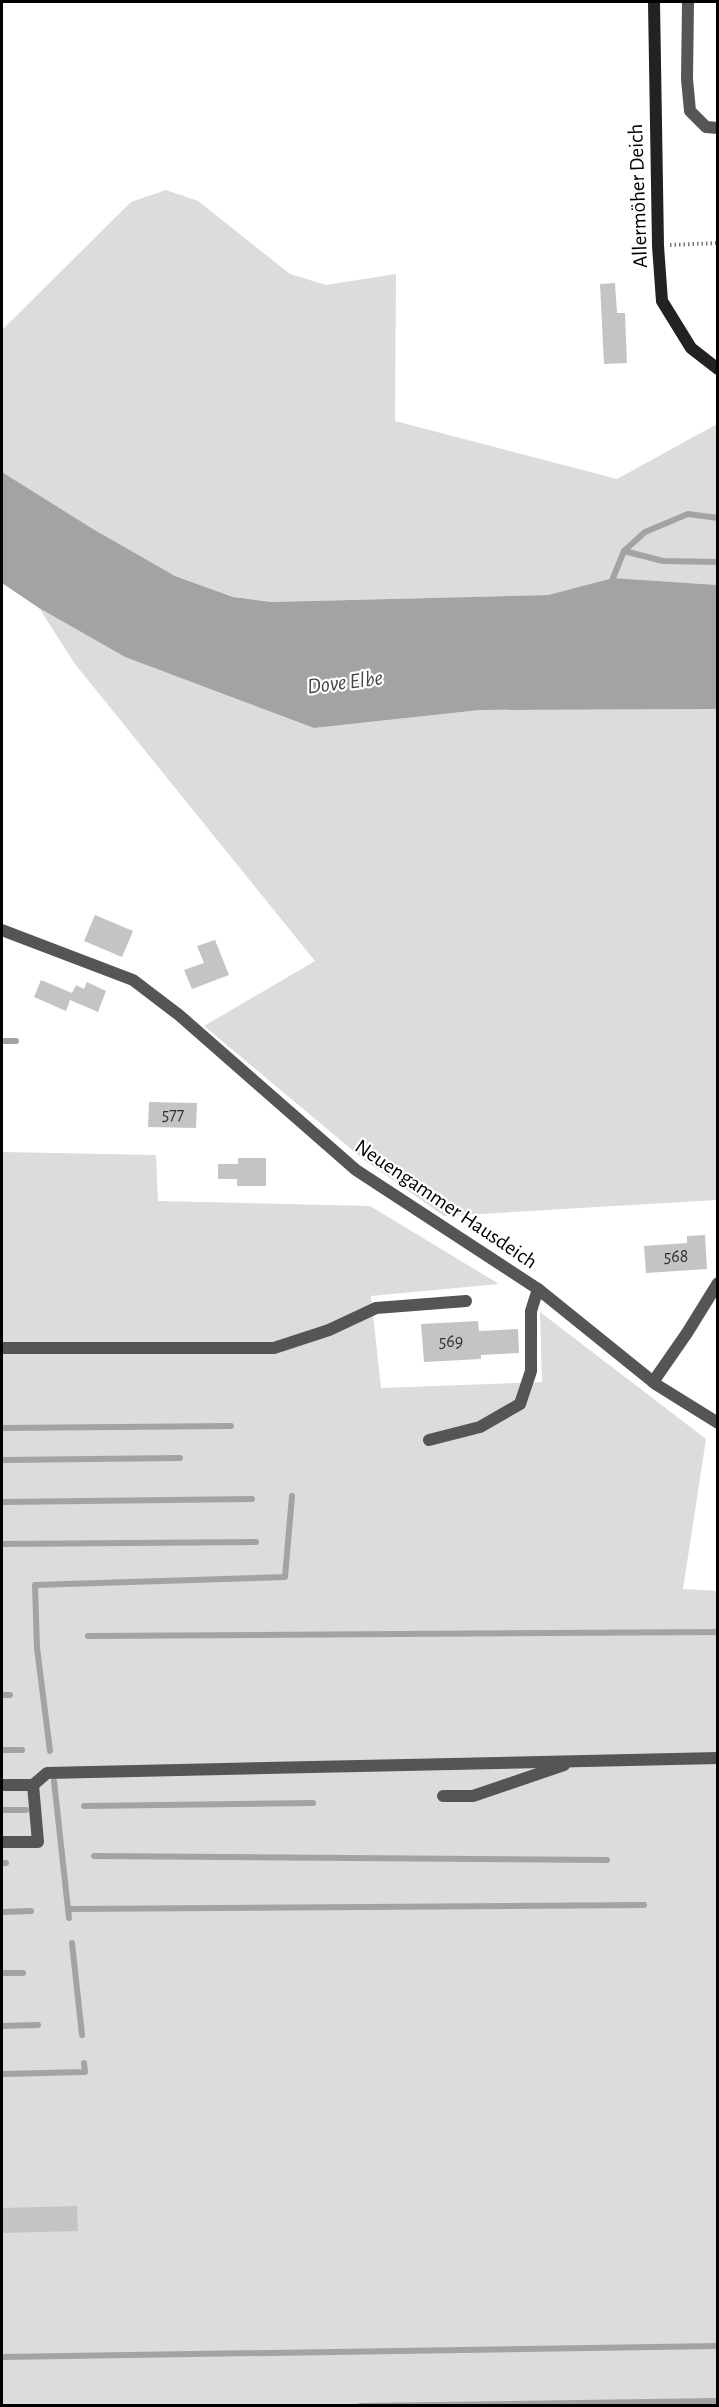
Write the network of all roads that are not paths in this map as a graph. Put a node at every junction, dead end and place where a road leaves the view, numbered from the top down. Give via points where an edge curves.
1 (654, 2) edge
2 (688, 2) edge
3 (717, 128) edge
4 (717, 369) edge
5 (2, 930) edge
6 (717, 1283) edge
7 (538, 1289) junction
8 (466, 1301) dead end
9 (2, 1348) edge
10 (653, 1382) junction
11 (717, 1423) edge
12 (429, 1440) dead end
13 (717, 1758) edge
14 (576, 1761) junction
15 (2, 1785) edge
16 (33, 1785) junction
17 (443, 1796) dead end
18 (2, 1842) edge

1 - 4 street, Allermöher Deich via 662,301 690,348
2 - 3 street via 690,111 706,127
5 - 7 street, Neuengammer Hausdeich via 133,980 179,1015 356,1170
6 - 10 street
7 - 10 street, Neuengammer Hausdeich
7 - 12 street via 531,1311 531,1371 520,1404 480,1427
8 - 9 street via 376,1308 329,1330 274,1348
10 - 11 street, Neuengammer Hausdeich
13 - 14 street
14 - 16 street via 47,1773
14 - 17 street via 473,1796
15 - 16 street
16 - 18 street via 38,1842

